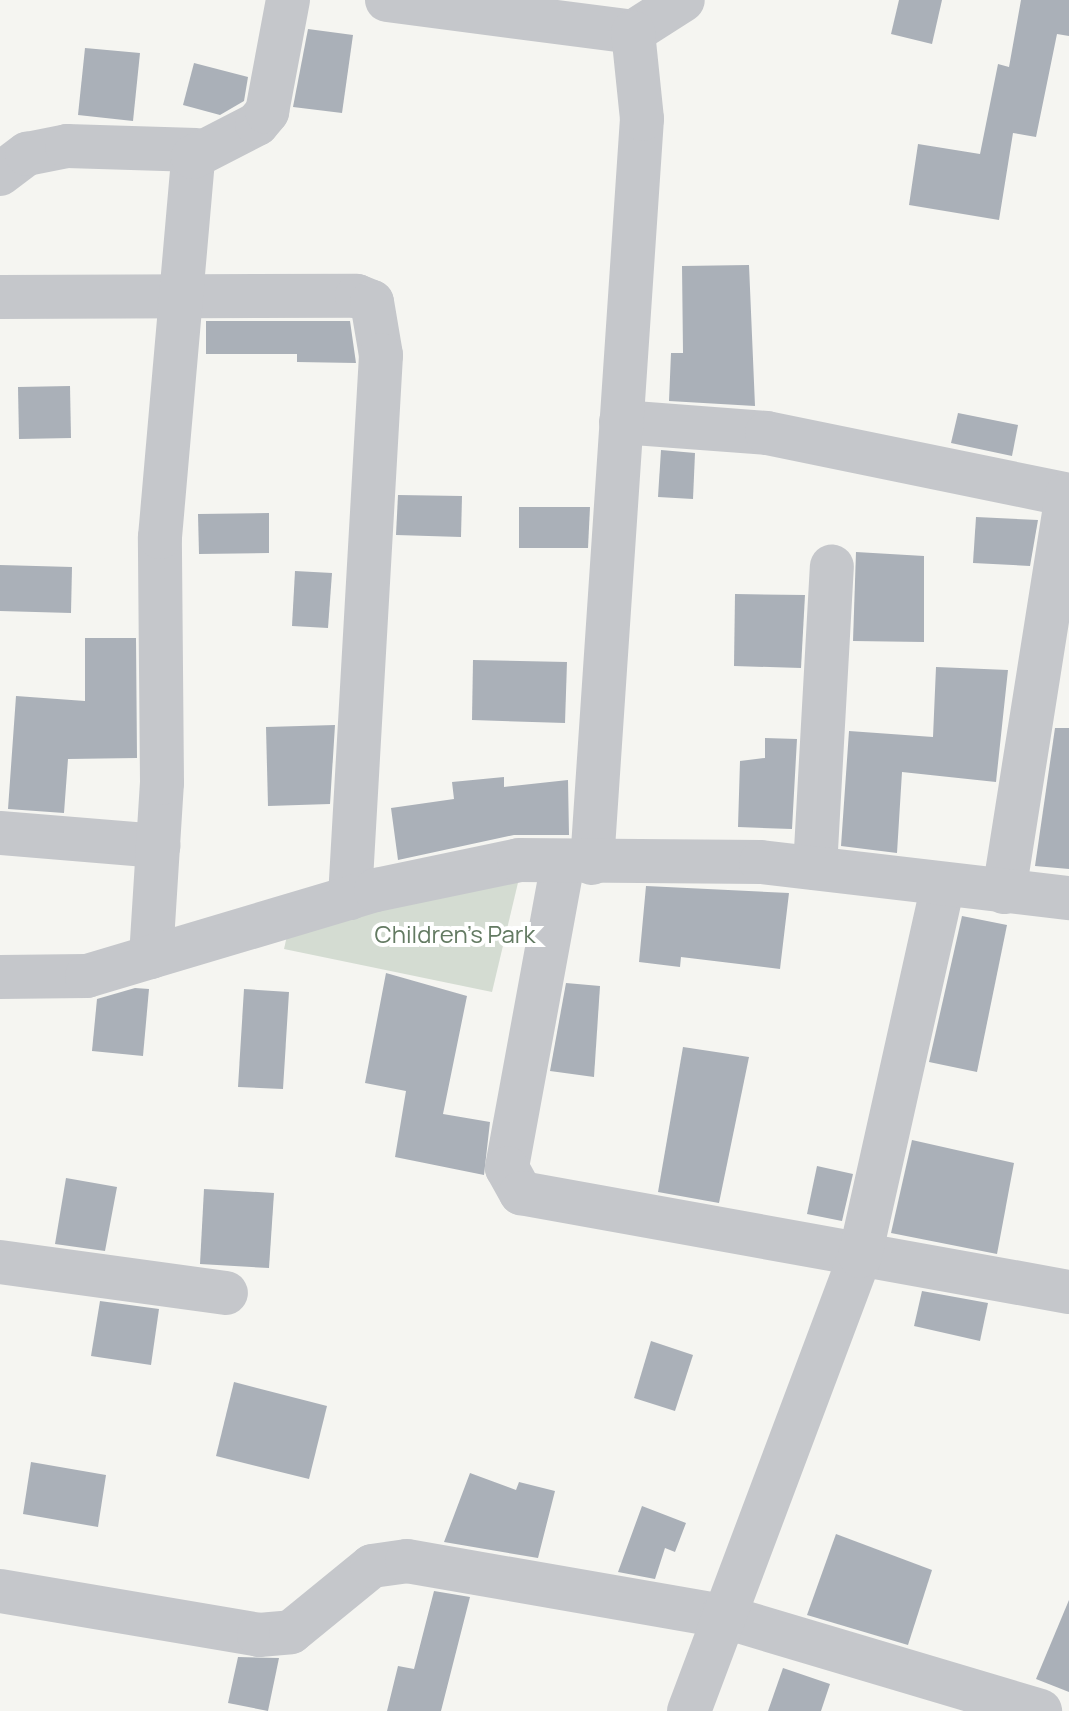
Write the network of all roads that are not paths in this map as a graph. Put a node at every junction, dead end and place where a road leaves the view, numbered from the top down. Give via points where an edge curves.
1 (288, 0) edge
2 (387, 0) edge
3 (683, 0) edge
4 (633, 32) junction
5 (196, 150) junction
6 (0, 174) edge
7 (0, 297) edge
8 (176, 301) junction
9 (621, 422) junction
10 (1068, 495) edge
11 (832, 566) dead end
12 (0, 833) edge
13 (158, 846) junction
14 (578, 862) junction
15 (815, 868) junction
16 (943, 886) junction
17 (1004, 892) junction
18 (350, 898) junction
19 (1069, 898) edge
20 (151, 957) junction
21 (0, 977) edge
22 (860, 1256) junction
23 (0, 1262) edge
24 (1069, 1292) edge
25 (226, 1293) dead end
26 (0, 1591) edge
27 (722, 1616) junction
28 (689, 1711) edge
29 (1040, 1711) edge

1 - 5 street via 267,112 257,124
2 - 4 street
3 - 4 street
4 - 9 street via 642,119
5 - 6 street via 67,146 27,154
5 - 8 street
7 - 8 street
8 - 13 street via 160,537
8 - 18 street via 357,296 372,302 378,316
9 - 10 street via 767,433
9 - 14 street
10 - 17 street
11 - 15 street
12 - 13 street
13 - 20 street
14 - 15 street
14 - 18 street via 519,860
14 - 22 street via 507,1168 511,1183 521,1193
15 - 16 street
16 - 17 street
16 - 22 street
17 - 19 street
18 - 20 street
20 - 21 street via 87,976
22 - 24 street
22 - 27 street
23 - 25 street
26 - 27 street via 259,1635 291,1632 372,1566 407,1561
27 - 28 street
27 - 29 street

